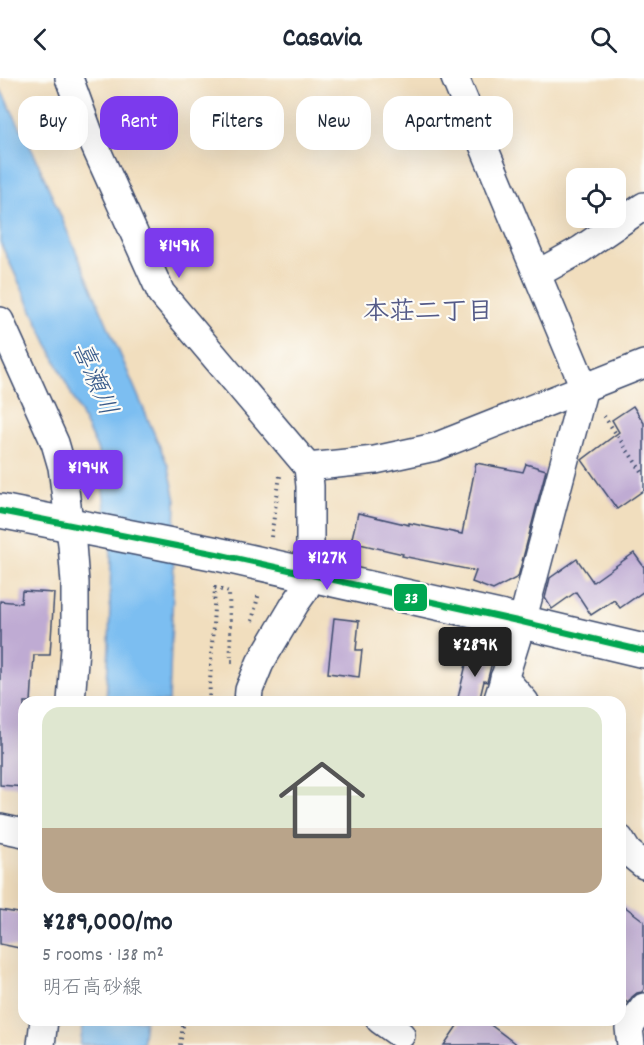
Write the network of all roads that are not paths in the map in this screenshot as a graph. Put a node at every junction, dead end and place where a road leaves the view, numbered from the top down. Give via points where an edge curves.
1 (69, 78) edge
2 (455, 78) edge
3 (644, 206) edge
4 (537, 274) junction
5 (0, 321) edge
6 (644, 364) edge
7 (584, 387) junction
8 (308, 466) junction
9 (0, 511) edge
10 (73, 526) junction
11 (304, 574) junction
12 (522, 622) junction
13 (644, 651) edge
14 (500, 690) edge
15 (71, 696) edge
16 (248, 696) edge
17 (0, 828) edge
18 (18, 832) edge
19 (626, 849) edge
20 (644, 865) edge
21 (644, 1007) edge
22 (43, 1026) edge
23 (41, 1045) edge
24 (631, 1045) edge

1 - 8 street via 89,134 161,293
2 - 4 street
3 - 4 street
4 - 7 street
5 - 10 street via 55,443
6 - 7 street
7 - 8 street via 435,447 375,460
7 - 12 street
8 - 11 street via 310,547
9 - 10 main road
10 - 11 main road
10 - 15 street via 75,648
11 - 12 main road
11 - 16 street via 305,590 260,663
12 - 13 main road
12 - 14 street
17 - 18 street
19 - 20 street
21 - 24 street via 629,1028
22 - 23 street

